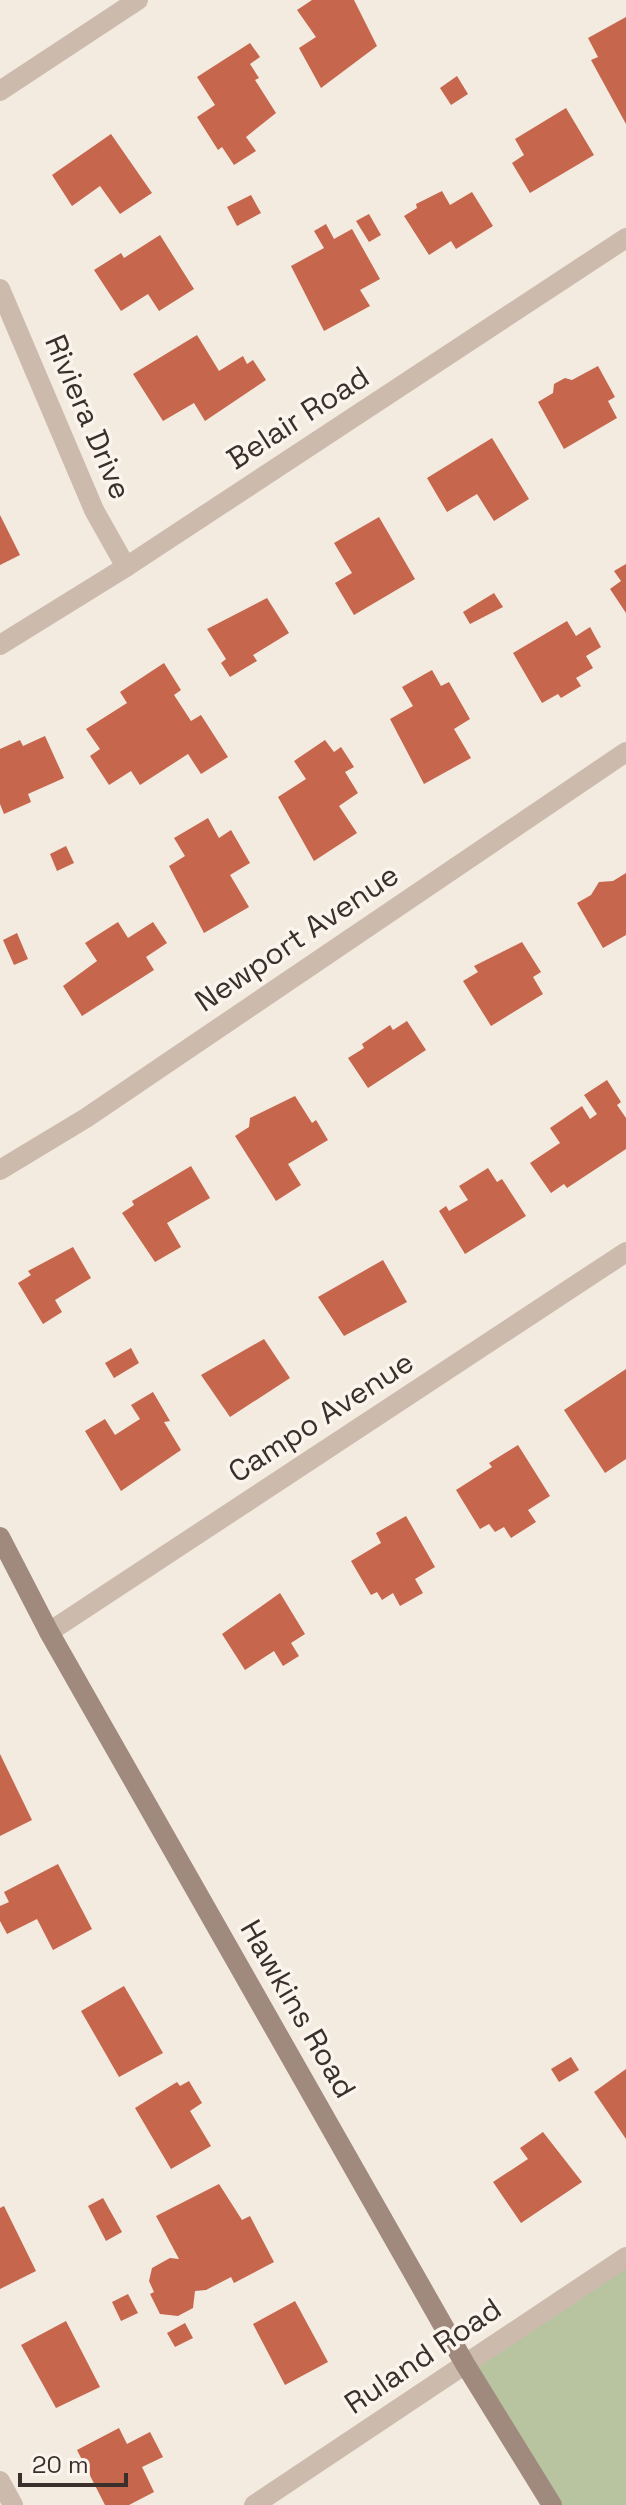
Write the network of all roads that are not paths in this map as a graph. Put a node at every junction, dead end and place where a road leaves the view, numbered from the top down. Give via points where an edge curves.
1 (138, 0) edge
2 (0, 91) edge
3 (626, 238) edge
4 (0, 289) edge
5 (126, 567) junction
6 (0, 645) edge
7 (626, 752) edge
8 (0, 1170) edge
9 (626, 1252) edge
10 (0, 1537) edge
11 (49, 1632) junction
12 (626, 2257) edge
13 (465, 2364) junction
14 (0, 2481) edge
15 (13, 2505) edge
16 (254, 2505) edge
17 (552, 2505) edge

1 - 2 street
3 - 5 street, Belair Road
4 - 5 street, Riviera Drive via 94,510
5 - 6 street, Belair Road
7 - 8 street, Newport Avenue via 86,1118
9 - 11 street, Campo Avenue
10 - 11 street, Hawkins Road
11 - 13 street, Hawkins Road
12 - 13 street, Ruland Road
13 - 16 street, Ruland Road
13 - 17 street, Hawkins Road
14 - 15 street

